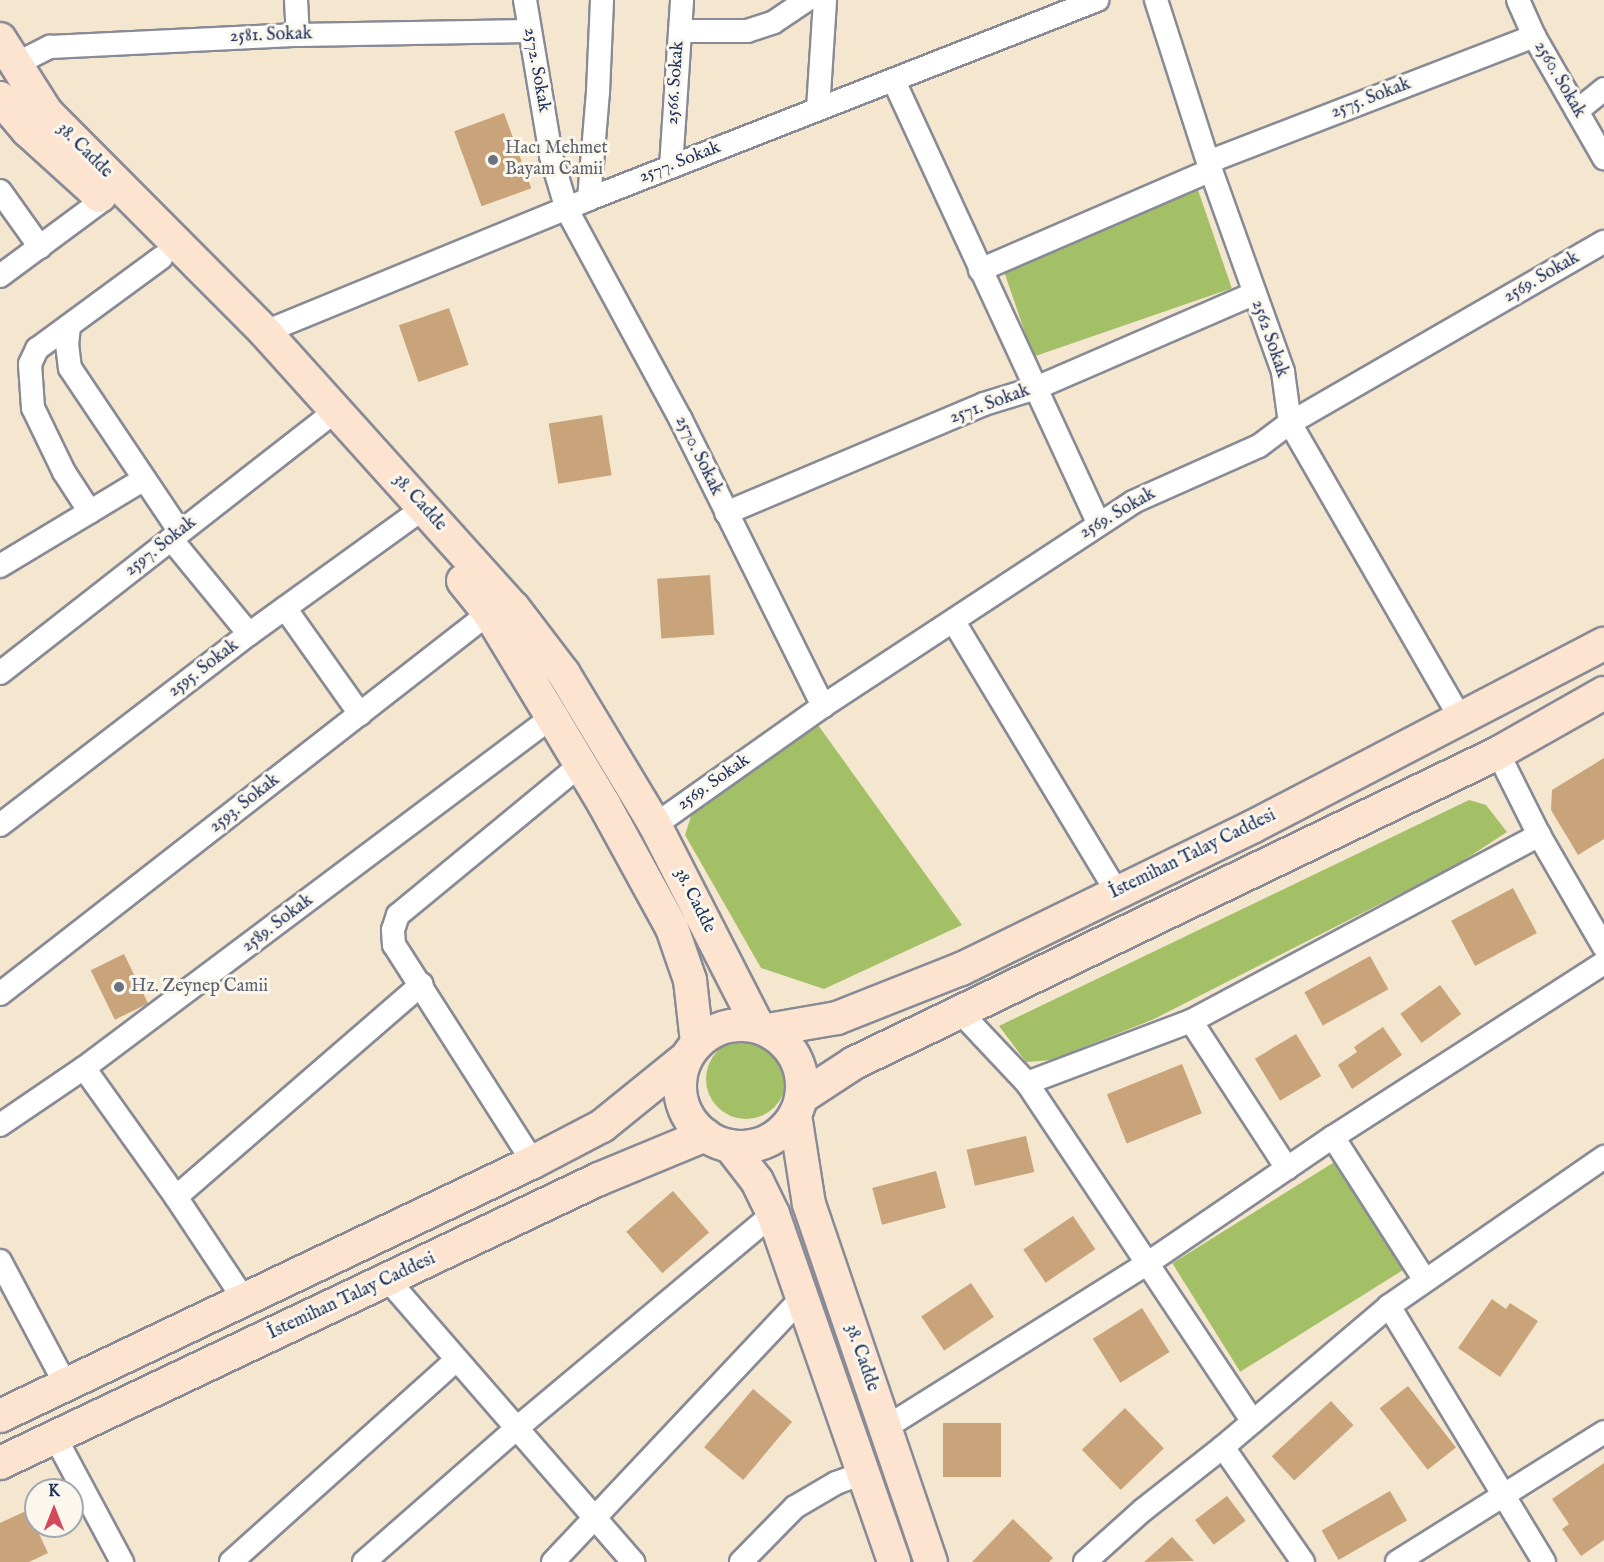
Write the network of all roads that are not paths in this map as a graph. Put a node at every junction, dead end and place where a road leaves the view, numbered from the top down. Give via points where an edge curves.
1 (296, 0) edge
2 (525, 0) edge
3 (602, 0) edge
4 (682, 0) edge
5 (807, 0) edge
6 (825, 0) edge
7 (1097, 0) edge
8 (1156, 0) edge
9 (1518, 0) edge
10 (528, 31) junction
11 (680, 31) junction
12 (298, 35) junction
13 (1533, 36) junction
14 (6, 58) edge
15 (894, 81) junction
16 (1604, 89) edge
17 (0, 98) edge
18 (818, 109) junction
19 (1577, 111) junction
20 (1604, 158) edge
21 (1210, 166) junction
22 (671, 167) junction
23 (0, 191) edge
24 (104, 199) junction
25 (589, 199) junction
26 (567, 210) junction
27 (1604, 242) edge
28 (40, 247) junction
29 (161, 258) junction
30 (980, 270) junction
31 (0, 276) edge
32 (1253, 294) junction
33 (69, 326) junction
34 (266, 332) junction
35 (1036, 388) junction
36 (323, 421) junction
37 (1290, 423) junction
38 (144, 479) junction
39 (90, 512) junction
40 (726, 513) junction
41 (411, 518) junction
42 (1099, 524) junction
43 (175, 536) junction
44 (0, 566) edge
45 (285, 608) junction
46 (489, 613) junction
47 (954, 622) junction
48 (249, 634) junction
49 (1604, 644) edge
50 (0, 673) edge
51 (1604, 693) edge
52 (823, 706) junction
53 (360, 714) junction
54 (552, 717) junction
55 (1461, 719) junction
56 (1498, 753) junction
57 (580, 765) junction
58 (0, 825) edge
59 (655, 825) junction
60 (1539, 835) junction
61 (1117, 892) junction
62 (1604, 947) edge
63 (1604, 963) edge
64 (422, 984) junction
65 (0, 994) edge
66 (960, 1013) junction
67 (1191, 1020) junction
68 (763, 1028) junction
69 (692, 1050) junction
70 (84, 1068) junction
71 (1027, 1083) junction
72 (799, 1106) junction
73 (0, 1125) edge
74 (1333, 1137) junction
75 (717, 1140) junction
76 (1604, 1157) edge
77 (533, 1162) junction
78 (1287, 1168) junction
79 (176, 1197) junction
80 (773, 1214) junction
81 (0, 1261) edge
82 (1148, 1263) junction
83 (388, 1280) junction
84 (1424, 1280) junction
85 (803, 1297) junction
86 (243, 1298) junction
87 (1389, 1306) junction
88 (456, 1360) junction
89 (65, 1383) junction
90 (0, 1416) edge
91 (1253, 1422) junction
92 (517, 1428) junction
93 (885, 1428) junction
94 (1604, 1432) edge
95 (55, 1437) junction
96 (1222, 1448) junction
97 (0, 1463) edge
98 (864, 1473) junction
99 (1503, 1494) junction
100 (595, 1518) junction
101 (122, 1562) edge
102 (231, 1562) edge
103 (364, 1562) edge
104 (553, 1562) edge
105 (633, 1562) edge
106 (741, 1562) edge
107 (894, 1562) edge
108 (931, 1562) edge
109 (1086, 1562) edge
110 (1303, 1562) edge
111 (1397, 1562) edge
112 (1544, 1562) edge

1 - 12 street
2 - 10 street, 2572. Sokak
3 - 25 street
4 - 11 street, 2566. Sokak
5 - 11 street via 774,22 747,31
6 - 18 street
7 - 15 street, 2577. Sokak
8 - 21 street, 2562 Sokak
9 - 13 street, 2560. Sokak
10 - 12 street, 2581. Sokak
10 - 26 street, 2572. Sokak via 551,156
11 - 22 street, 2566. Sokak
12 - 14 street, 2581. Sokak via 50,46
13 - 19 street, 2560. Sokak
13 - 21 street, 2575. Sokak
14 - 34 street, 38. Cadde via 46,113
15 - 18 street, 2577. Sokak
15 - 30 street
16 - 19 street
17 - 24 street, 38. Cadde via 28,130
18 - 22 street, 2577. Sokak
19 - 20 street, 2560. Sokak
21 - 30 street, 2575. Sokak
21 - 32 street, 2562 Sokak
22 - 25 street, 2577. Sokak
23 - 28 street
24 - 28 street
24 - 29 street, 38. Cadde
25 - 26 street, 2577. Sokak
26 - 34 street, 2577. Sokak
26 - 40 street, 2570. Sokak via 680,418
27 - 37 street, 2569. Sokak
28 - 31 street
29 - 33 street
29 - 36 street, 38. Cadde
30 - 35 street
32 - 35 street, 2571. Sokak
32 - 37 street, 2562 Sokak via 1283,372
33 - 38 street via 70,368
33 - 39 street via 37,349 30,364 30,383 33,408 64,472
34 - 59 street, 38. Cadde via 513,607 564,674
35 - 40 street, 2571. Sokak via 984,404
35 - 42 street
36 - 41 street, 38. Cadde
36 - 43 street, 2597. Sokak
37 - 42 street, 2569. Sokak via 1259,446 1133,502
37 - 55 street, 2562 Sokak
38 - 39 street
38 - 43 street
39 - 44 street
40 - 52 street, 2570. Sokak
41 - 45 street, 2595. Sokak
41 - 46 street, 38. Cadde
42 - 47 street, 2569. Sokak
43 - 48 street
43 - 50 street, 2597. Sokak
45 - 48 street, 2595. Sokak
45 - 53 street
46 - 53 street, 2593. Sokak
46 - 54 street, 38. Cadde
47 - 52 street, 2569. Sokak
47 - 61 street
48 - 58 street, 2595. Sokak
49 - 55 street, İstemihan Talay Caddesi
51 - 56 street
52 - 59 street, 2569. Sokak
53 - 65 street, 2593. Sokak
54 - 57 street, 38. Cadde
54 - 70 street, 2589. Sokak
55 - 61 street, İstemihan Talay Caddesi
56 - 60 street
56 - 66 street
57 - 64 street via 398,915 394,945
57 - 69 street, 38. Cadde via 672,928 690,981
59 - 68 street, 38. Cadde
60 - 62 street
60 - 67 street
61 - 68 street, İstemihan Talay Caddesi via 960,969 848,1014
63 - 74 street
64 - 77 street
64 - 79 street
66 - 71 street
66 - 72 street via 854,1062
67 - 71 street
67 - 78 street
68 - 69 street via 726,1026 710,1032
68 - 72 street via 784,1041 796,1058 802,1077
69 - 75 street via 681,1074 684,1108 692,1123
69 - 77 street via 602,1126
70 - 73 street, 2589. Sokak
70 - 79 street
71 - 82 street
72 - 75 street via 777,1136 763,1143 746,1147
72 - 93 street, 38. Cadde via 809,1204
74 - 78 street
74 - 84 street
75 - 80 street, 38. Cadde via 757,1181
75 - 83 street, İstemihan Talay Caddesi via 599,1179
76 - 84 street
77 - 86 street
78 - 82 street
79 - 86 street
80 - 85 street, 38. Cadde
80 - 92 street
81 - 89 street
82 - 91 street
82 - 93 street
83 - 88 street
83 - 95 street, İstemihan Talay Caddesi
84 - 87 street
85 - 98 street, 38. Cadde
85 - 100 street
86 - 89 street
87 - 91 street
87 - 99 street
88 - 92 street
88 - 102 street
89 - 90 street
91 - 96 street
92 - 100 street
92 - 103 street
93 - 108 street, 38. Cadde
94 - 99 street
95 - 97 street, İstemihan Talay Caddesi
95 - 101 street
96 - 109 street via 1143,1510
96 - 110 street
98 - 106 street via 836,1483 795,1507
98 - 107 street, 38. Cadde
99 - 111 street
99 - 112 street
100 - 104 street
100 - 105 street

